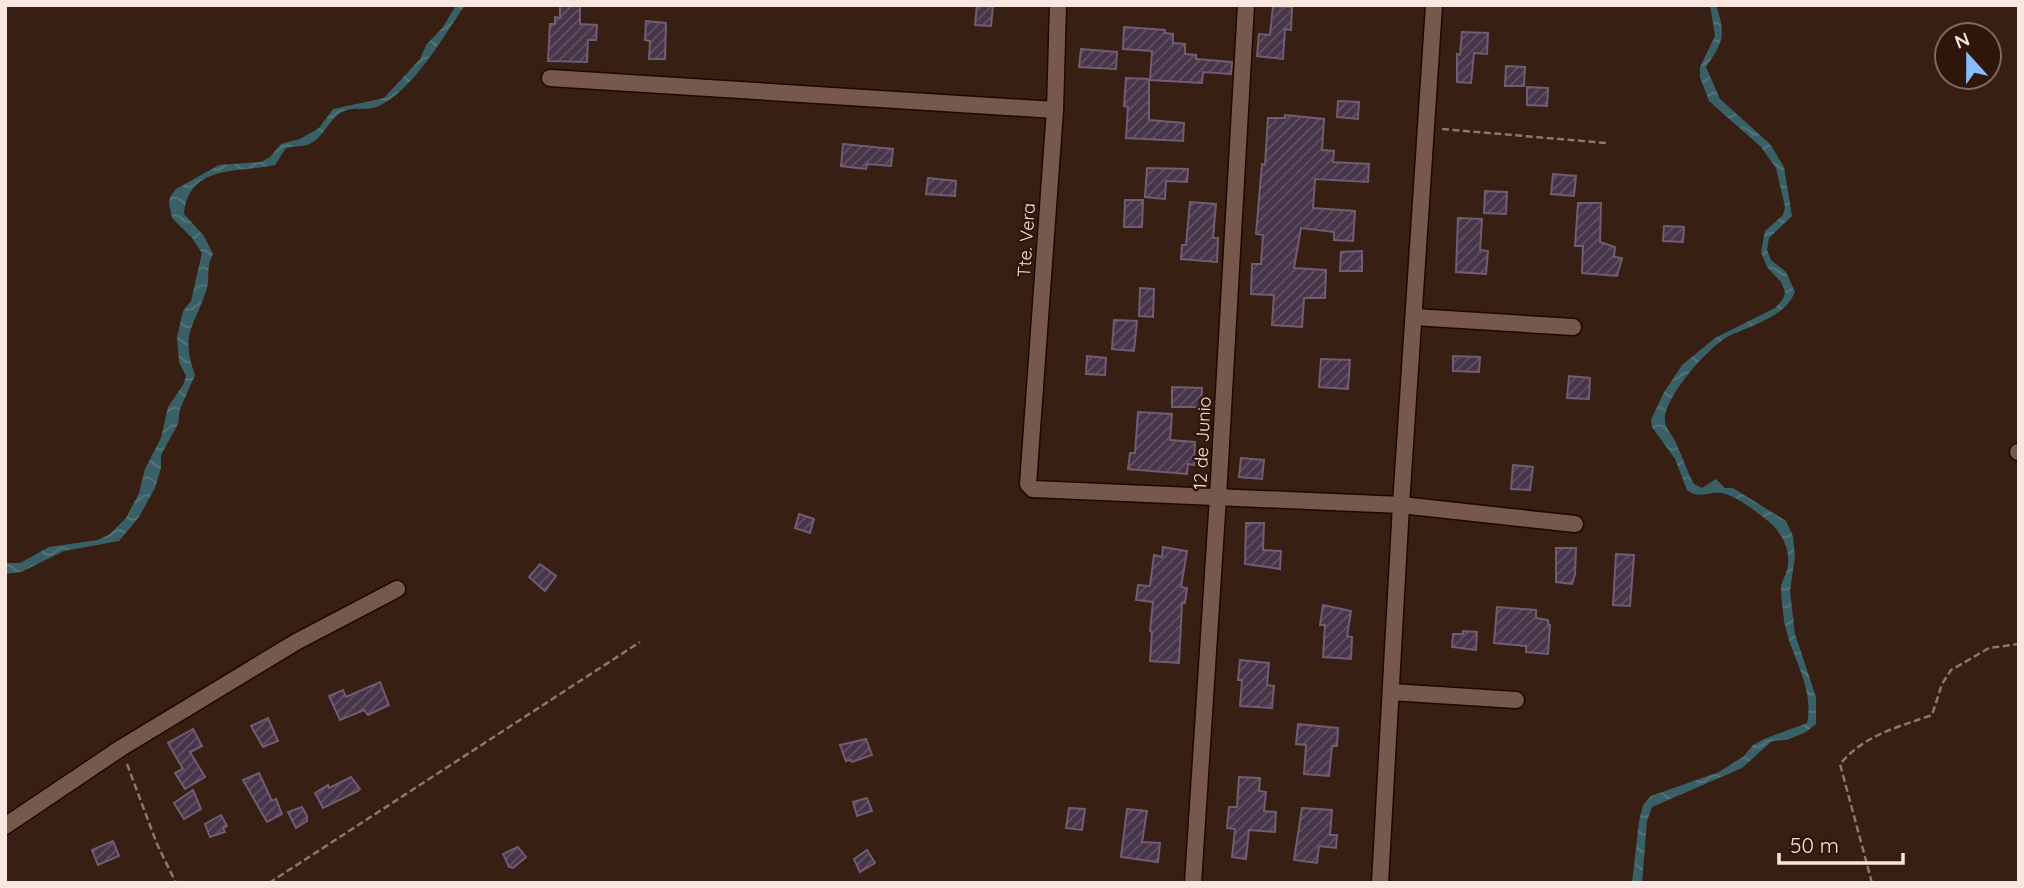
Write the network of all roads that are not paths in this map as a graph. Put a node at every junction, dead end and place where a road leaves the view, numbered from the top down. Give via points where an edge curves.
1 (1058, 5) edge
2 (1246, 5) edge
3 (1434, 5) edge
4 (550, 78) dead end
5 (1055, 110) junction
6 (1414, 317) junction
7 (1573, 327) dead end
8 (1219, 496) junction
9 (1401, 505) junction
10 (1576, 524) dead end
11 (397, 589) dead end
12 (1391, 692) junction
13 (1516, 700) dead end
14 (5, 827) edge
15 (1193, 883) edge
16 (1380, 883) edge

1 - 5 street, Tte. Vera
2 - 8 street, 12 de Junio
3 - 6 street
4 - 5 street
5 - 8 street, Tte. Vera via 1028,484 1033,489
6 - 7 street
6 - 9 street
8 - 9 street
8 - 15 street, 12 de Junio
9 - 10 street
9 - 12 street
11 - 14 street via 296,642 121,748
12 - 13 street
12 - 16 street

